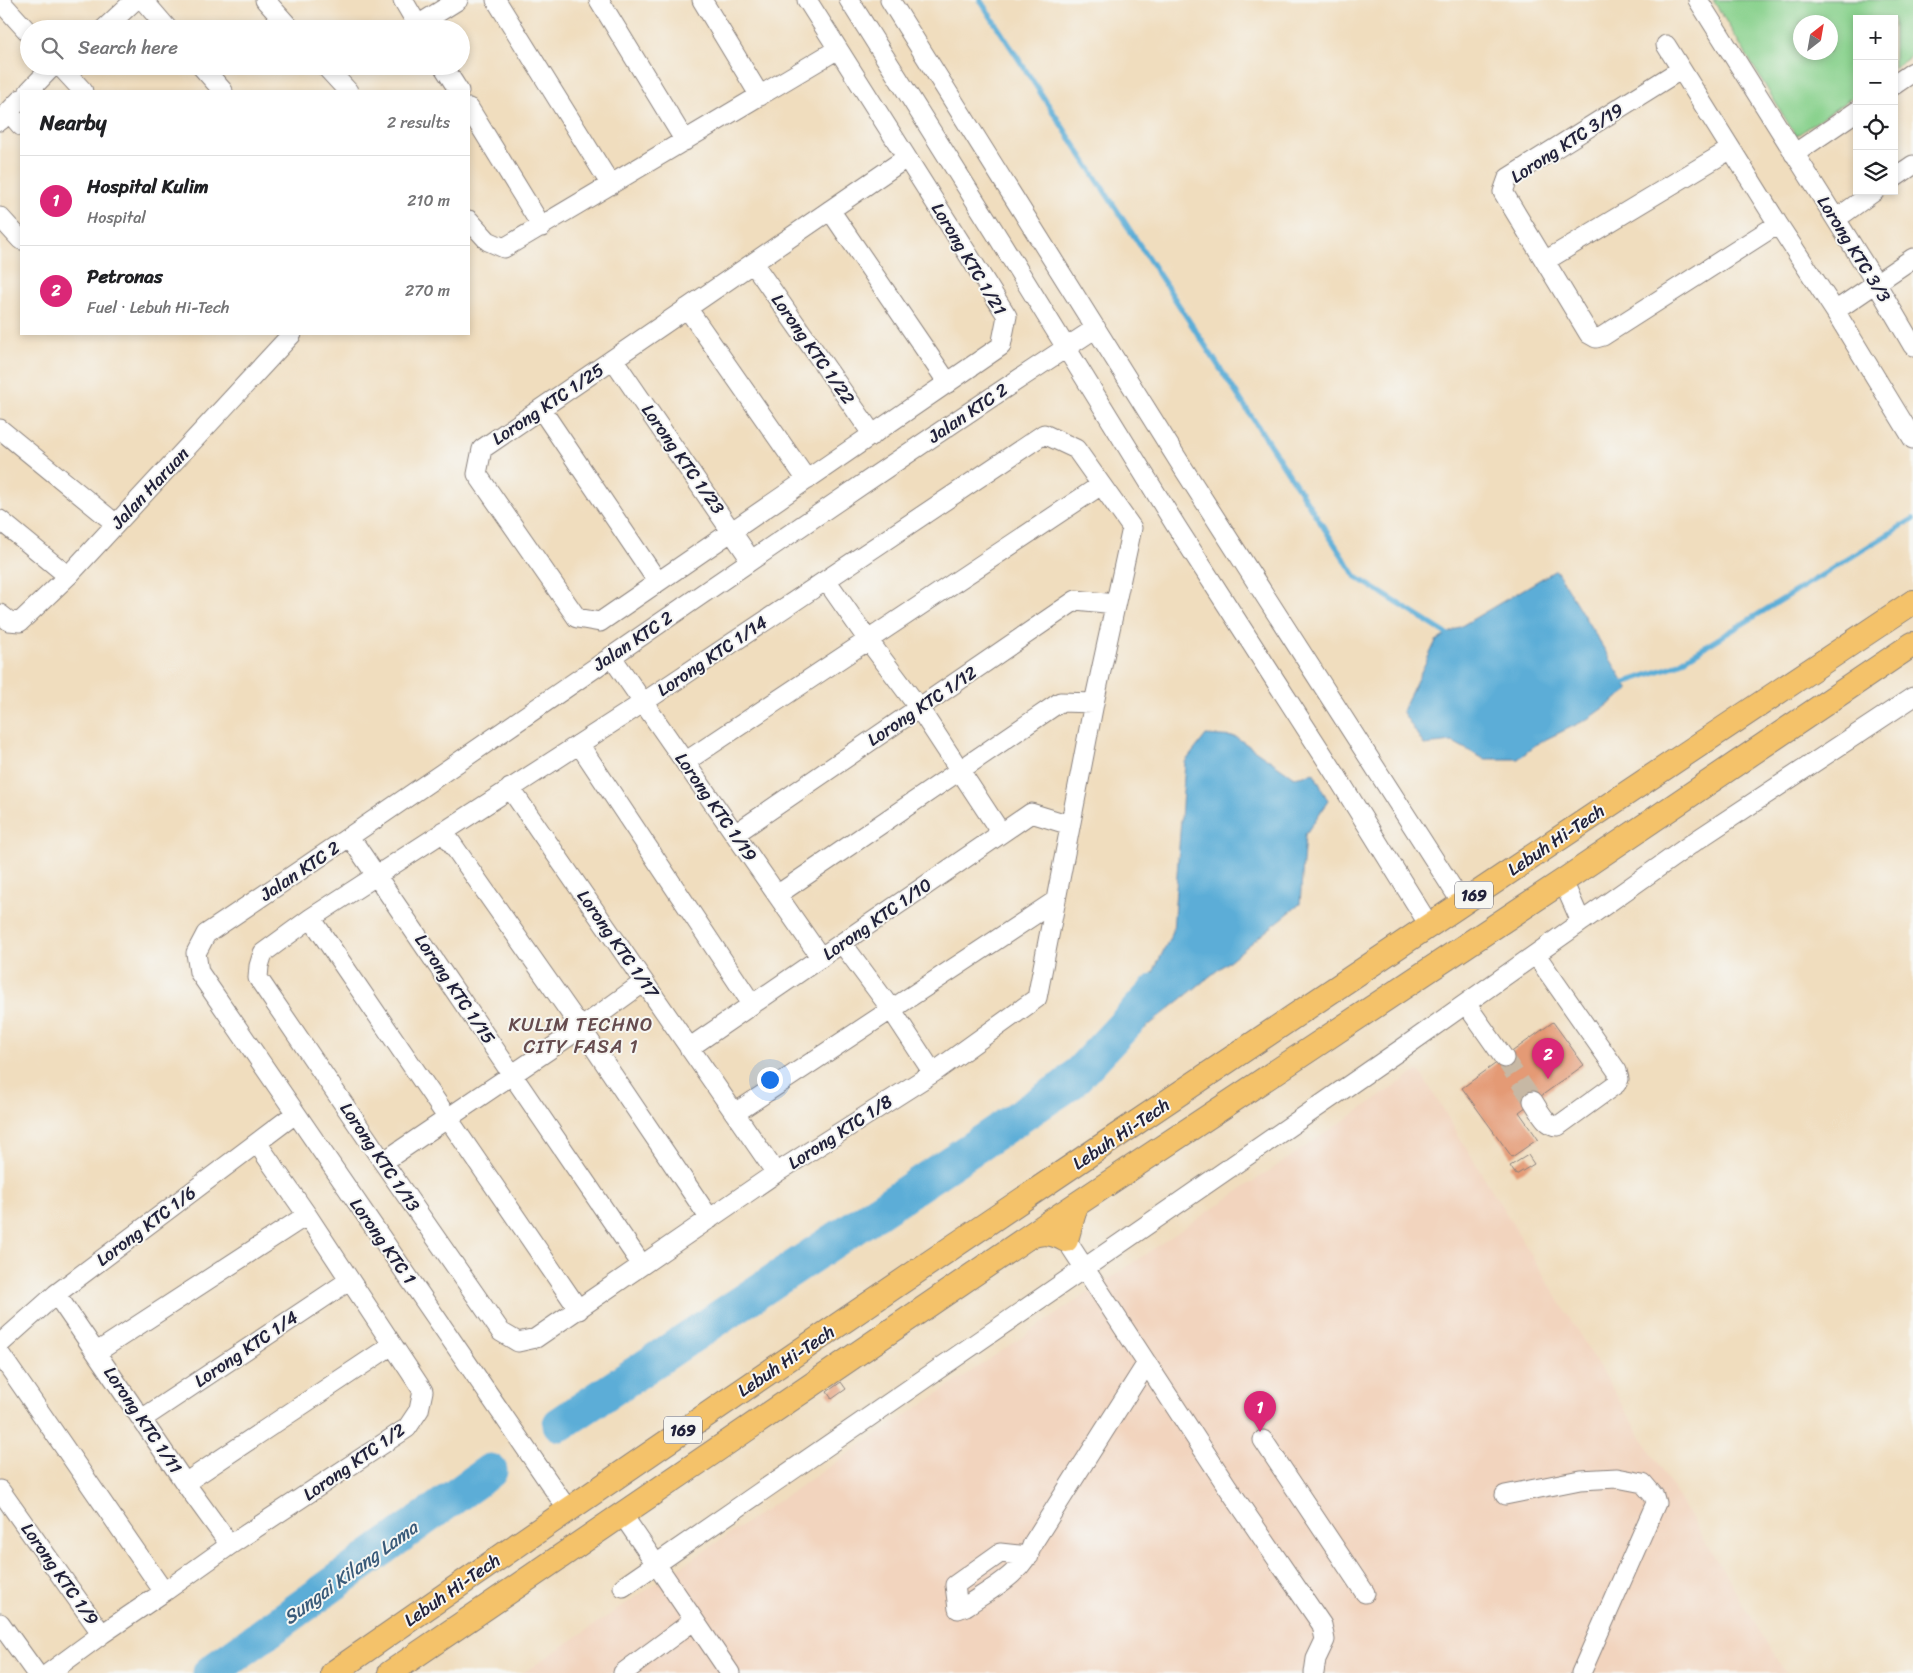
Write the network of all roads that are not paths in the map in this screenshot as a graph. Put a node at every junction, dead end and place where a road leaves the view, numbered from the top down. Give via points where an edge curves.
1 (143, 0) edge
2 (265, 0) edge
3 (403, 0) edge
4 (458, 0) edge
5 (496, 0) edge
6 (599, 0) edge
7 (702, 0) edge
8 (808, 0) edge
9 (849, 0) edge
10 (890, 0) edge
11 (1698, 0) edge
12 (124, 4) edge
13 (1, 5) edge
14 (111, 20) edge
15 (160, 20) edge
16 (283, 20) edge
17 (415, 20) edge
18 (429, 20) edge
19 (20, 23) edge
20 (1666, 45) dead end
21 (838, 49) junction
22 (1680, 70) junction
23 (1913, 72) edge
24 (49, 75) edge
25 (67, 75) edge
26 (209, 75) edge
27 (333, 75) edge
28 (449, 75) edge
29 (1898, 82) edge
30 (343, 89) edge
31 (30, 90) edge
32 (82, 90) edge
33 (223, 90) edge
34 (458, 90) edge
35 (760, 96) junction
36 (470, 110) edge
37 (10, 111) edge
38 (1853, 114) edge
39 (20, 125) edge
40 (685, 141) junction
41 (1731, 149) junction
42 (1794, 154) junction
43 (906, 158) junction
44 (1913, 165) edge
45 (1898, 175) edge
46 (611, 185) junction
47 (1869, 195) edge
48 (830, 210) junction
49 (0, 217) edge
50 (1836, 219) junction
51 (470, 221) edge
52 (1778, 224) junction
53 (542, 227) junction
54 (20, 239) edge
55 (1913, 258) edge
56 (1545, 261) junction
57 (753, 263) junction
58 (1876, 283) junction
59 (688, 308) junction
60 (1835, 311) junction
61 (1096, 328) junction
62 (291, 335) edge
63 (1913, 346) edge
64 (1066, 348) junction
65 (614, 359) junction
66 (948, 383) junction
67 (541, 409) junction
68 (0, 429) edge
69 (873, 435) junction
70 (1913, 438) edge
71 (807, 480) junction
72 (1101, 484) junction
73 (0, 520) edge
74 (116, 524) junction
75 (733, 531) junction
76 (752, 560) junction
77 (68, 576) junction
78 (826, 580) junction
79 (658, 582) junction
80 (1913, 602) edge
81 (1114, 604) junction
82 (0, 614) edge
83 (868, 640) junction
84 (1913, 644) edge
85 (611, 656) junction
86 (1913, 697) edge
87 (644, 702) junction
88 (1094, 703) junction
89 (920, 708) junction
90 (579, 744) junction
91 (685, 762) junction
92 (959, 770) junction
93 (510, 788) junction
94 (1070, 825) junction
95 (443, 831) junction
96 (735, 834) junction
97 (1001, 834) junction
98 (350, 837) junction
99 (377, 875) junction
100 (1563, 881) junction
101 (777, 895) junction
102 (1055, 901) junction
103 (1462, 903) junction
104 (311, 918) junction
105 (1581, 922) junction
106 (1429, 925) junction
107 (842, 943) junction
108 (1536, 955) junction
109 (821, 958) junction
110 (199, 972) joint
111 (644, 982) junction
112 (752, 1004) junction
113 (1466, 1004) junction
114 (891, 1009) junction
115 (581, 1028) junction
116 (689, 1048) junction
117 (1504, 1058) tunnel mouth
118 (933, 1073) junction
119 (512, 1074) junction
120 (1533, 1101) tunnel mouth
121 (295, 1114) junction
122 (735, 1114) junction
123 (448, 1118) junction
124 (257, 1143) junction
125 (382, 1162) junction
126 (776, 1174) junction
127 (1036, 1191) junction
128 (1076, 1205) junction
129 (307, 1215) junction
130 (710, 1219) junction
131 (1053, 1220) junction
132 (1027, 1238) junction
133 (1066, 1240) junction
134 (642, 1265) junction
135 (1084, 1267) junction
136 (350, 1280) junction
137 (56, 1294) junction
138 (579, 1310) junction
139 (0, 1344) edge
140 (392, 1345) junction
141 (97, 1352) junction
142 (0, 1354) edge
143 (1147, 1363) junction
144 (142, 1419) junction
145 (1263, 1440) dead end
146 (185, 1483) junction
147 (0, 1490) edge
148 (1505, 1495) dead end
149 (568, 1510) junction
150 (622, 1514) junction
151 (230, 1545) junction
152 (1029, 1556) dead end
153 (657, 1563) junction
154 (623, 1587) dead end
155 (164, 1592) junction
156 (1365, 1593) dead end
157 (694, 1621) junction
158 (0, 1623) edge
159 (102, 1634) junction
160 (36, 1673) edge
161 (49, 1673) edge
162 (333, 1673) edge
163 (390, 1673) edge
164 (623, 1673) edge
165 (730, 1673) edge
166 (1314, 1673) edge
167 (1581, 1673) edge

1 - 15 street
2 - 16 street
3 - 17 street
4 - 18 street
5 - 46 street
6 - 40 street
7 - 35 street
8 - 21 street, Lorong KTC 1/21
9 - 64 street
10 - 61 street
11 - 42 street, Lorong KTC 3/3
12 - 14 street
13 - 19 street
20 - 22 street
21 - 35 street
21 - 43 street, Lorong KTC 1/21
22 - 41 street
22 - 56 street, Lorong KTC 3/19 via 1508,178 1503,192
23 - 29 street
24 - 31 street
25 - 32 street
26 - 33 street
27 - 30 street
28 - 34 street
35 - 40 street
36 - 53 street
37 - 39 street
38 - 42 street
40 - 46 street
41 - 52 street
41 - 56 street
42 - 50 street, Lorong KTC 3/3
43 - 48 street, Lorong KTC 1/25
43 - 66 street, Lorong KTC 1/21 via 1007,316 1001,346
44 - 45 street
46 - 53 street
47 - 50 street
48 - 57 street, Lorong KTC 1/25
48 - 66 street
49 - 54 street
50 - 58 street, Lorong KTC 3/3
51 - 53 street via 488,241 504,248
52 - 56 street via 1596,338 1589,334
52 - 60 street
55 - 58 street
57 - 59 street, Lorong KTC 1/25
57 - 69 street, Lorong KTC 1/22
58 - 60 street
58 - 63 street, Lorong KTC 3/3
59 - 65 street, Lorong KTC 1/25
59 - 71 street
60 - 70 street
61 - 64 street, Jalan KTC 2
61 - 103 street via 1184,471
62 - 74 street, Jalan Haruan
64 - 76 street, Jalan KTC 2
64 - 106 street
65 - 67 street, Lorong KTC 1/25
65 - 75 street, Lorong KTC 1/23
66 - 69 street, Lorong KTC 1/21
67 - 79 street
67 - 79 street, Lorong KTC 1/25 via 482,449 477,474 577,618 600,622
68 - 74 street
69 - 71 street, Lorong KTC 1/21
71 - 75 street, Lorong KTC 1/21
72 - 78 street, Lorong KTC 1/14 via 1076,449 1044,434
72 - 81 street via 1132,528
72 - 83 street
73 - 77 street
74 - 77 street, Jalan Haruan
75 - 76 street, Lorong KTC 1/23
75 - 79 street, Lorong KTC 1/25
76 - 85 street, Jalan KTC 2
77 - 82 street, Jalan Haruan via 20,622 9,621
78 - 83 street
78 - 87 street, Lorong KTC 1/14
80 - 103 main road, Lebuh Hi-Tech / 169
81 - 88 street
81 - 89 street, Lorong KTC 1/12 via 1076,600
83 - 89 street
83 - 91 street
84 - 100 main road, Lebuh Hi-Tech / 169
85 - 87 street, Lorong KTC 1/19
85 - 98 street, Jalan KTC 2
86 - 105 street via 1697,840
87 - 90 street, Lorong KTC 1/14
87 - 91 street, Lorong KTC 1/19
88 - 92 street via 1060,702
88 - 94 street
89 - 92 street
89 - 96 street, Lorong KTC 1/12
90 - 93 street, Lorong KTC 1/14
90 - 112 street
91 - 96 street, Lorong KTC 1/19
92 - 97 street
92 - 101 street
93 - 95 street, Lorong KTC 1/14
93 - 111 street, Lorong KTC 1/17
94 - 97 street, Lorong KTC 1/10 via 1031,813
94 - 102 street
95 - 99 street, Lorong KTC 1/14
95 - 115 street
96 - 101 street, Lorong KTC 1/19
97 - 107 street, Lorong KTC 1/10
98 - 99 street, Lorong KTC 1/15
98 - 110 street, Jalan KTC 2 via 206,934 196,953
99 - 104 street, Lorong KTC 1/13
99 - 119 street, Lorong KTC 1/15
100 - 105 street
100 - 128 main road, Lebuh Hi-Tech / 169
101 - 109 street, Lorong KTC 1/19
102 - 114 street
102 - 118 street, Lorong KTC 1/8 via 1037,998
103 - 106 main road, Lebuh Hi-Tech / 169
104 - 123 street
104 - 125 street, Lorong KTC 1/13 via 263,953 258,978
105 - 108 street
106 - 127 main road, Lebuh Hi-Tech / 169
107 - 109 street, Lorong KTC 1/10
107 - 114 street
108 - 113 street
108 - 120 street via 1619,1078 1616,1084 1558,1126 1549,1123
109 - 112 street, Lorong KTC 1/10
110 - 121 street, Lorong KTC 1
111 - 115 street
111 - 116 street, Lorong KTC 1/17
112 - 116 street, Lorong KTC 1/10
113 - 117 street
113 - 135 street
114 - 118 street
114 - 122 street
115 - 119 street
115 - 130 street
116 - 122 street, Lorong KTC 1/17
118 - 126 street, Lorong KTC 1/8
119 - 123 street
119 - 134 street, Lorong KTC 1/15
121 - 124 street, Lorong KTC 1/6
121 - 149 street, Lorong KTC 1
122 - 126 street, Lorong KTC 1/17
123 - 125 street
123 - 138 street
124 - 129 street, Lorong KTC 1/2
124 - 137 street, Lorong KTC 1/6
125 - 138 street, Lorong KTC 1/13 via 501,1332 518,1342 536,1338
126 - 130 street, Lorong KTC 1/8
127 - 131 main road
127 - 149 main road, Lebuh Hi-Tech / 169
128 - 131 main road, Lebuh Hi-Tech / 169
128 - 133 main road
129 - 136 street, Lorong KTC 1/2
129 - 141 street
130 - 134 street, Lorong KTC 1/8
131 - 132 main road, Lebuh Hi-Tech / 169
131 - 133 street
132 - 133 main road via 1046,1233
132 - 150 main road, Lebuh Hi-Tech / 169
133 - 135 street
134 - 138 street, Lorong KTC 1/13
135 - 143 street
135 - 153 street
136 - 140 street, Lorong KTC 1/2
136 - 144 street, Lorong KTC 1/4
137 - 139 street, Lorong KTC 1/6
137 - 141 street, Lorong KTC 1/11
140 - 146 street
140 - 151 street, Lorong KTC 1/2 via 423,1391 419,1410 407,1428
141 - 144 street, Lorong KTC 1/11
142 - 155 street
143 - 152 street via 1033,1543
143 - 166 street via 1322,1625 1325,1640 1316,1659
144 - 146 street, Lorong KTC 1/11
145 - 156 street
146 - 151 street, Lorong KTC 1/11
147 - 159 street, Lorong KTC 1/9
148 - 167 street via 1580,1480 1616,1478 1642,1483 1654,1496 1656,1503
149 - 162 main road, Lebuh Hi-Tech / 169
150 - 153 street
150 - 163 main road, Lebuh Hi-Tech / 169
151 - 155 street, Lorong KTC 1/2
153 - 154 street
153 - 157 street
155 - 159 street, Lorong KTC 1/2
157 - 164 street
157 - 165 street
158 - 160 street
159 - 161 street, Lorong KTC 1/2

